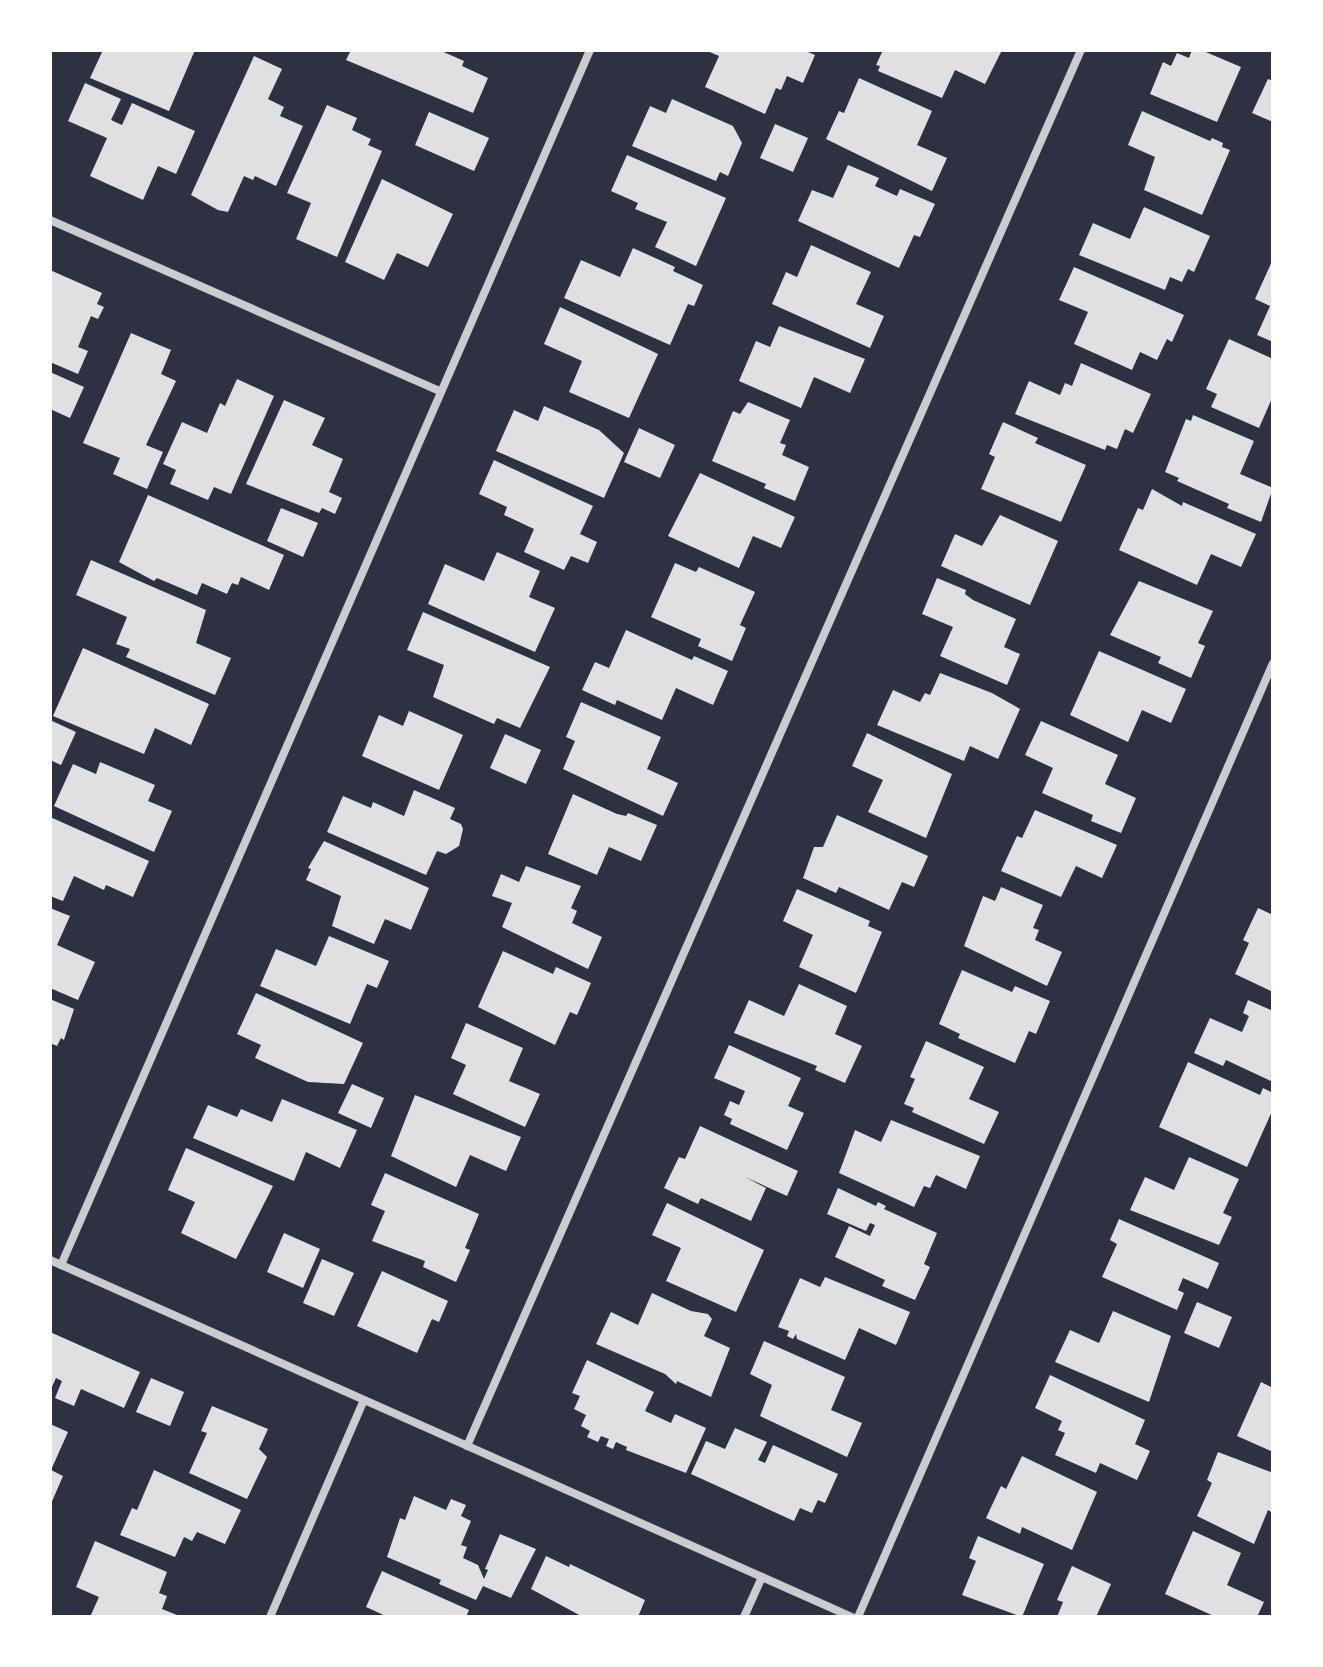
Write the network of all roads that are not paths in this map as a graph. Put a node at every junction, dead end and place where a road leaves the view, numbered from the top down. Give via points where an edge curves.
1 (590, 50) edge
2 (1081, 50) edge
3 (50, 220) edge
4 (441, 392) junction
5 (1273, 663) edge
6 (50, 1260) edge
7 (61, 1265) junction
8 (364, 1400) junction
9 (467, 1446) junction
10 (762, 1577) junction
11 (270, 1617) edge
12 (744, 1617) edge
13 (855, 1617) edge

1 - 4 street
2 - 9 street
3 - 4 street
4 - 7 street
5 - 13 street
6 - 7 street
7 - 8 street
8 - 9 street
8 - 11 street
9 - 10 street
10 - 12 street
10 - 13 street

